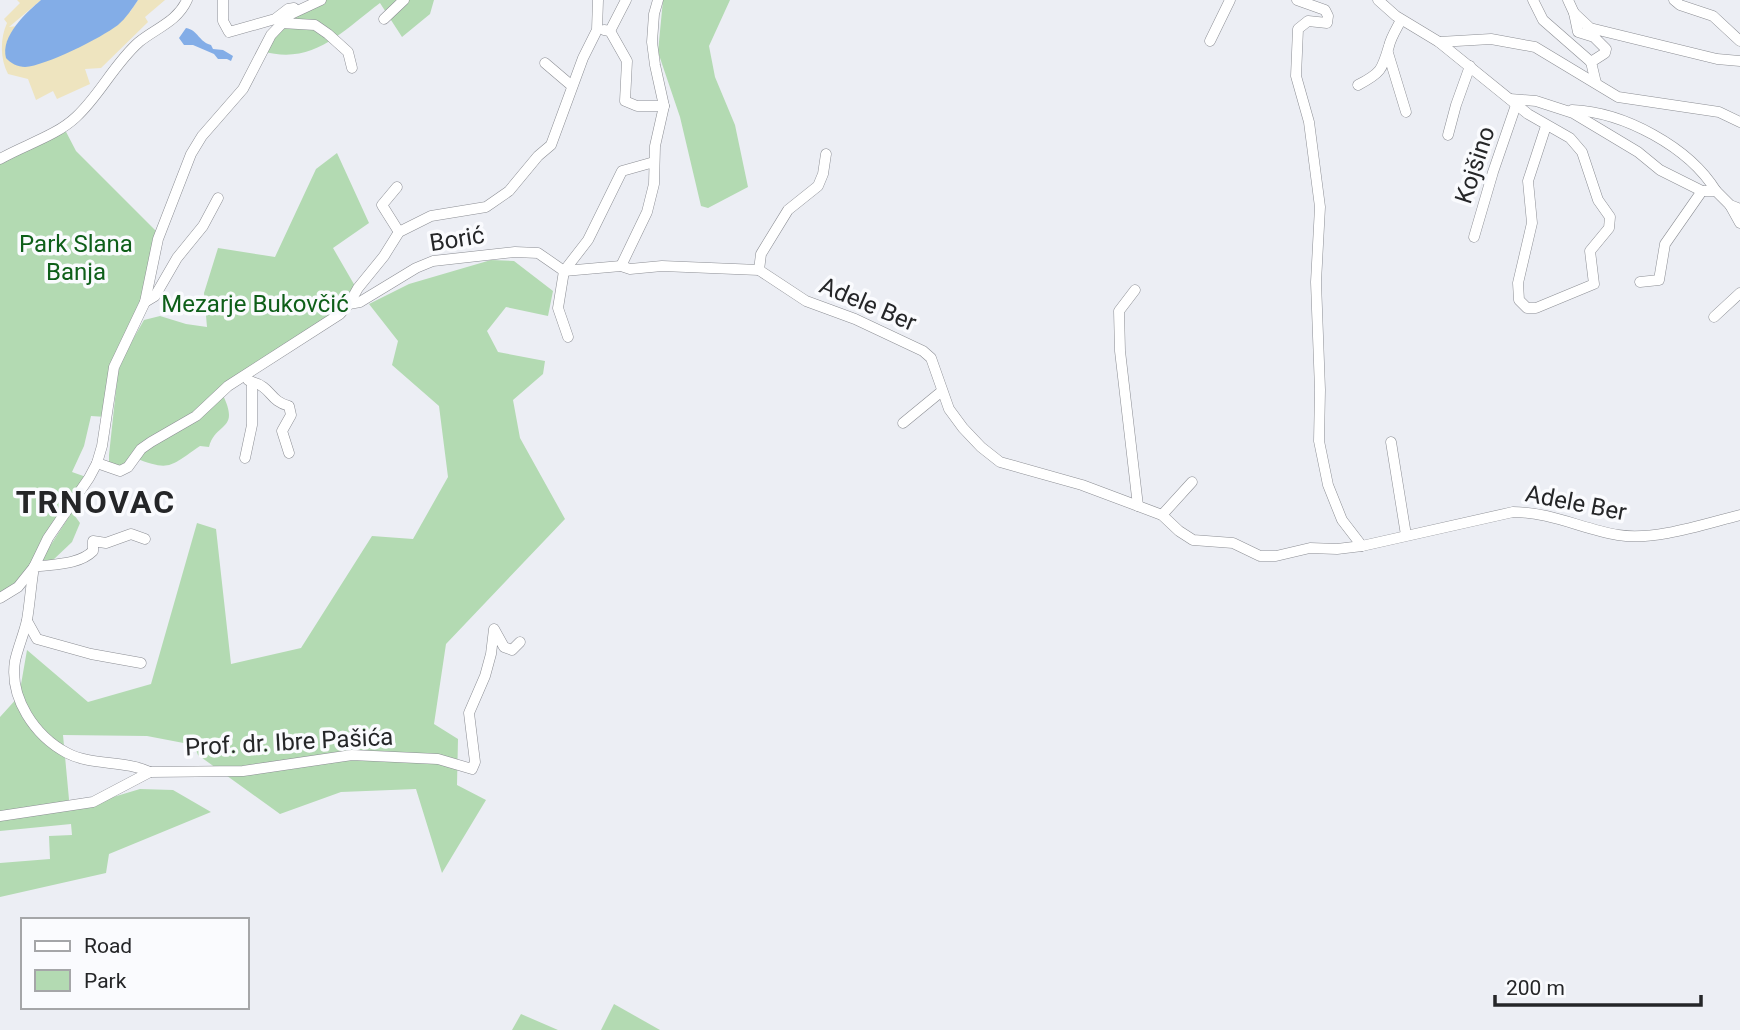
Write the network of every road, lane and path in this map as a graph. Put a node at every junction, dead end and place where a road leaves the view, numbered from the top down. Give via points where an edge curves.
1 (187, 0) edge
2 (223, 0) edge
3 (321, 0) edge
4 (404, 0) edge
5 (598, 0) edge
6 (626, 0) edge
7 (658, 0) edge
8 (1230, 0) edge
9 (1297, 0) edge
10 (1378, 0) edge
11 (1533, 0) edge
12 (1568, 0) edge
13 (1674, 0) edge
14 (301, 8) junction
15 (1574, 13) junction
16 (384, 19) dead end
17 (1401, 20) junction
18 (282, 23) junction
19 (597, 30) junction
20 (610, 31) junction
21 (1210, 41) dead end
22 (1740, 41) edge
23 (1439, 42) junction
24 (1388, 53) junction
25 (1591, 61) junction
26 (1740, 61) edge
27 (545, 63) dead end
28 (1470, 66) junction
29 (352, 68) dead end
30 (1596, 83) junction
31 (1358, 85) dead end
32 (572, 86) junction
33 (1513, 102) junction
34 (664, 106) junction
35 (1561, 109) junction
36 (1406, 112) dead end
37 (1740, 122) edge
38 (1546, 126) junction
39 (1448, 135) dead end
40 (826, 154) dead end
41 (0, 159) edge
42 (654, 162) junction
43 (397, 187) dead end
44 (1702, 191) junction
45 (1716, 191) junction
46 (218, 198) dead end
47 (1735, 207) edge
48 (1740, 223) edge
49 (399, 232) junction
50 (1474, 237) dead end
51 (621, 265) junction
52 (759, 270) junction
53 (564, 271) junction
54 (1640, 282) dead end
55 (1135, 290) dead end
56 (1740, 293) edge
57 (145, 302) junction
58 (349, 304) junction
59 (1714, 317) dead end
60 (568, 337) dead end
61 (246, 379) junction
62 (942, 391) junction
63 (902, 423) dead end
64 (1391, 442) dead end
65 (289, 453) dead end
66 (245, 458) dead end
67 (97, 463) junction
68 (1192, 482) dead end
69 (1139, 506) junction
70 (1162, 515) junction
71 (1740, 515) edge
72 (1406, 535) junction
73 (145, 540) dead end
74 (1362, 546) junction
75 (34, 567) junction
76 (0, 598) edge
77 (26, 621) junction
78 (520, 642) dead end
79 (141, 663) dead end
80 (150, 772) junction
81 (0, 816) edge

1 - 41 street via 176,16 122,59 77,116
2 - 14 street via 223,21 229,32
3 - 14 street, Prof. dr. Ibre Pašića
4 - 16 street
5 - 19 street
6 - 20 street
7 - 34 street via 652,42
8 - 21 street
9 - 74 street via 1325,10 1328,16 1327,23 1308,21 1298,29 1296,76 1304,96 1320,207 1316,282 1322,452 1328,485 1342,520
10 - 17 street, Kojšino
11 - 25 street via 1543,20
12 - 15 street
13 - 22 street via 1713,16
14 - 18 street, Prof. dr. Ibre Pašića
15 - 25 street via 1578,32 1594,37 1606,49
15 - 26 street via 1590,29 1717,60
17 - 23 street, Kojšino
17 - 24 street
18 - 29 street via 315,25 348,52
18 - 57 street, Prof. dr. Ibre Pašića via 243,89 191,154 158,239
19 - 20 street
19 - 32 street
20 - 34 street via 626,61 625,101
23 - 28 street, Kojšino
23 - 30 street via 1491,39 1535,47
24 - 31 street via 1383,68
24 - 36 street
25 - 30 street
27 - 32 street
28 - 33 street, Kojšino
28 - 39 street, Kojšino
30 - 37 street via 1618,97 1719,112
32 - 49 street via 551,145 509,191 486,207 431,216
33 - 35 street
33 - 38 street, Kojšino
33 - 50 street, Kojšino
34 - 42 street
35 - 44 street
35 - 45 street via 1599,114 1665,140
38 - 38 street, Kojšino via 1528,181 1532,223 1518,283 1519,300 1536,308 1594,284 1591,251 1609,228 1610,217 1598,200 1582,152 1570,138
40 - 52 street via 818,187 788,210 761,254
42 - 51 street via 647,212
42 - 53 street via 622,171 588,240
43 - 49 street via 382,205
44 - 45 street
44 - 54 street via 1665,243 1660,280
45 - 47 street
46 - 57 street via 155,296
47 - 48 street
49 - 58 street
51 - 52 street via 630,269
51 - 53 street
52 - 62 street, Adele Ber via 806,302 923,351 931,358
53 - 58 street, Borić via 538,253 433,261
53 - 60 street via 558,308
55 - 69 street via 1119,310
56 - 59 street
57 - 67 street, Prof. dr. Ibre Pašića via 114,367
58 - 61 street
61 - 65 street via 261,384 275,401 289,406 291,415 282,431
61 - 66 street via 252,425
61 - 67 street via 228,386 196,416 141,449 128,467 120,471
62 - 63 street
62 - 69 street, Adele Ber via 963,428 1000,462
64 - 72 street
67 - 75 street, Prof. dr. Ibre Pašića
68 - 70 street
69 - 70 street, Adele Ber
70 - 74 street, Adele Ber via 1193,540 1233,543 1260,556
71 - 72 street, Adele Ber via 1640,536 1619,535 1533,512 1513,512
72 - 74 street, Adele Ber
73 - 75 street via 131,534 93,541 90,555
75 - 76 street, Prof. dr. Ibre Pašića via 18,587
75 - 77 street, Prof. dr. Ibre Pašića
77 - 79 street via 37,639
77 - 80 street, Prof. dr. Ibre Pašića via 14,686 37,728 67,753
78 - 80 street, Prof. dr. Ibre Pašića via 512,650 504,647 494,629 485,676 469,713 472,769 438,759 352,755 243,771
80 - 81 street, Prof. dr. Ibre Pašića via 93,802

